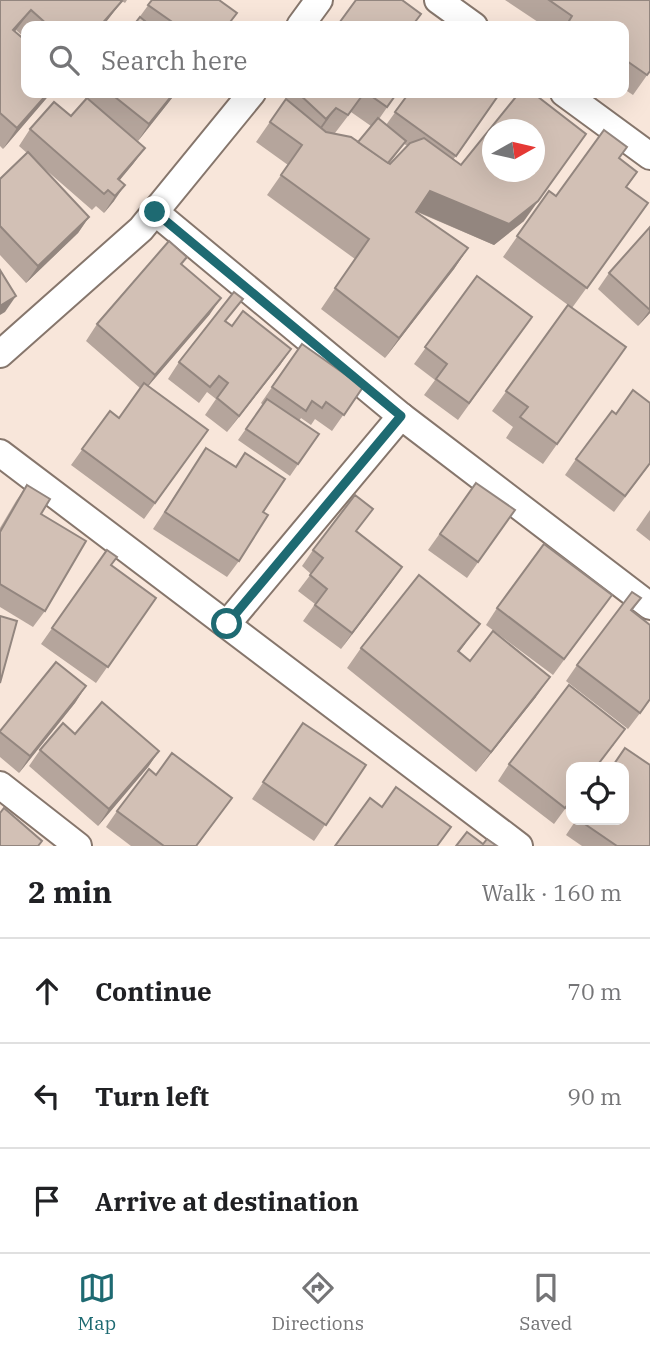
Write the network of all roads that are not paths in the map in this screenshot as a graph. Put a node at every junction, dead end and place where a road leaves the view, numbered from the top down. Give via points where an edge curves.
1 (319, 0) edge
2 (438, 0) edge
3 (304, 21) edge
4 (467, 21) edge
5 (248, 98) edge
6 (571, 98) edge
7 (650, 156) edge
8 (155, 212) junction
9 (0, 354) edge
10 (401, 416) junction
11 (0, 453) edge
12 (650, 606) edge
13 (227, 624) junction
14 (0, 785) edge
15 (78, 846) edge
16 (519, 846) edge

1 - 3 street
2 - 4 street
5 - 8 street
6 - 7 street
8 - 9 street
8 - 10 street
10 - 12 street
10 - 13 street
11 - 13 street
13 - 16 street
14 - 15 street

